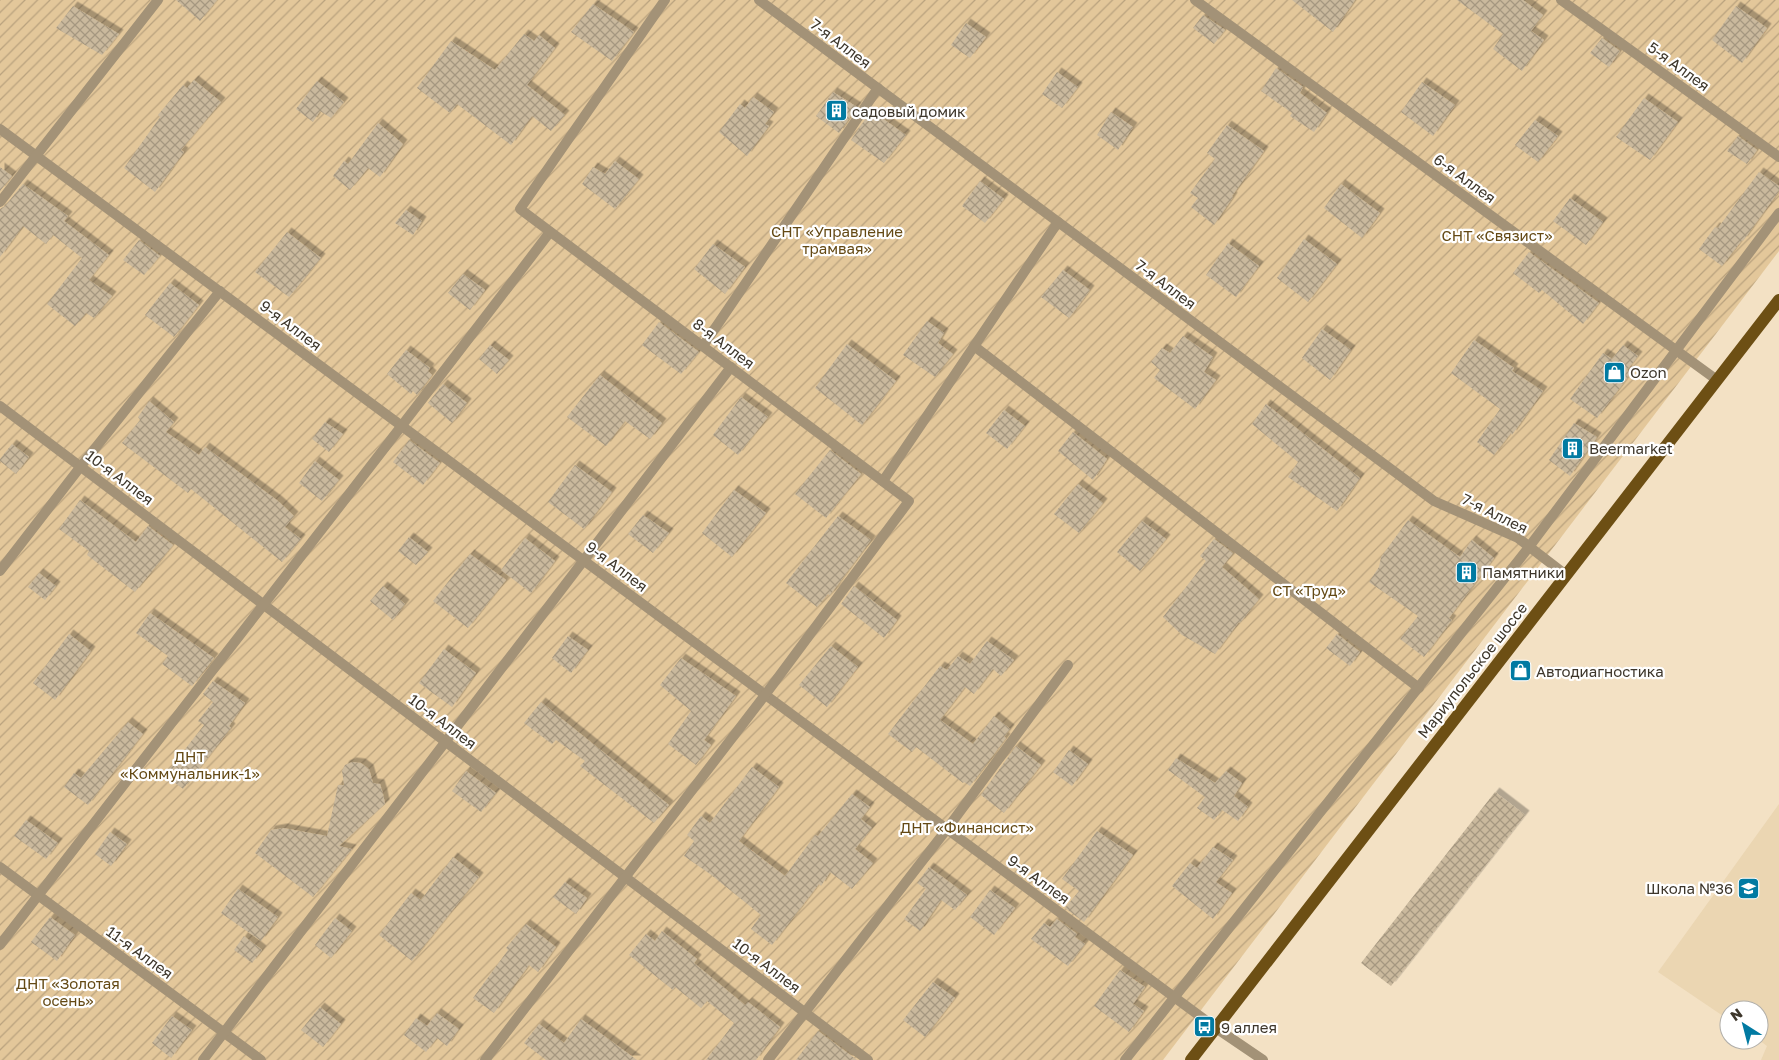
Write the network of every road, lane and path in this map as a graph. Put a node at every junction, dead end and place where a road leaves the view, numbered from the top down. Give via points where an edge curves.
1 (158, 0) edge
2 (665, 0) edge
3 (759, 0) edge
4 (1195, 0) edge
5 (1561, 0) edge
6 (878, 88) junction
7 (0, 129) edge
8 (36, 155) junction
9 (1779, 157) edge
10 (0, 202) edge
11 (1779, 213) edge
12 (1058, 222) junction
13 (550, 232) junction
14 (220, 291) junction
15 (1779, 300) edge
16 (703, 346) junction
17 (974, 346) junction
18 (1677, 351) junction
19 (731, 367) junction
20 (1717, 380) junction
21 (0, 406) edge
22 (403, 426) junction
23 (80, 466) junction
24 (883, 481) junction
25 (1529, 547) junction
26 (584, 560) junction
27 (0, 571) edge
28 (1566, 575) junction
29 (263, 604) junction
30 (1068, 665) dead end
31 (1419, 688) junction
32 (765, 695) junction
33 (446, 742) junction
34 (947, 829) junction
35 (0, 867) edge
36 (626, 877) junction
37 (38, 896) junction
38 (0, 945) edge
39 (1175, 998) junction
40 (805, 1012) junction
41 (1216, 1028) junction
42 (224, 1033) junction
43 (203, 1060) edge
44 (261, 1060) edge
45 (485, 1060) edge
46 (768, 1060) edge
47 (868, 1060) edge
48 (1125, 1060) edge
49 (1191, 1060) edge
50 (1263, 1060) edge

1 - 8 lane
2 - 13 lane, 8-я Аллея via 520,209
3 - 6 lane, 7-я Аллея
4 - 18 lane, 6-я Аллея
5 - 9 lane, 5-я Аллея
6 - 12 lane, 7-я Аллея
6 - 16 lane
7 - 8 lane, 9-я Аллея
8 - 10 lane
8 - 14 lane, 9-я Аллея
11 - 18 lane
12 - 17 lane
12 - 25 lane, 7-я Аллея via 1434,501 1518,538
13 - 16 lane, 8-я Аллея
13 - 22 lane
14 - 22 lane, 9-я Аллея
14 - 23 lane
15 - 20 main road, Мариупольское шоссе
16 - 19 lane, 8-я Аллея
17 - 24 lane
17 - 31 lane
18 - 20 lane, 6-я Аллея
18 - 25 lane
19 - 24 lane, 8-я Аллея
19 - 26 lane
20 - 28 main road, Мариупольское шоссе
21 - 23 lane, 10-я Аллея
22 - 26 lane, 9-я Аллея
22 - 29 lane
23 - 27 lane
23 - 29 lane, 10-я Аллея
24 - 32 lane, 8-я Аллея via 909,501
25 - 28 lane, 7-я Аллея
25 - 31 lane
26 - 32 lane, 9-я Аллея
26 - 33 lane
28 - 41 main road, Мариупольское шоссе
29 - 33 lane, 10-я Аллея
29 - 37 lane
30 - 34 lane
31 - 39 lane
32 - 34 lane, 9-я Аллея
32 - 36 lane
33 - 36 lane, 10-я Аллея
33 - 42 lane
34 - 39 lane, 9-я Аллея
34 - 40 lane
35 - 37 lane, 11-я Аллея
36 - 40 lane, 10-я Аллея
36 - 45 lane
37 - 38 lane
37 - 42 lane, 11-я Аллея
39 - 41 lane, 9-я Аллея
39 - 48 lane
40 - 46 lane
40 - 47 lane, 10-я Аллея
41 - 49 main road, Мариупольское шоссе
41 - 50 lane, 9-я Аллея
42 - 43 lane
42 - 44 lane, 11-я Аллея

